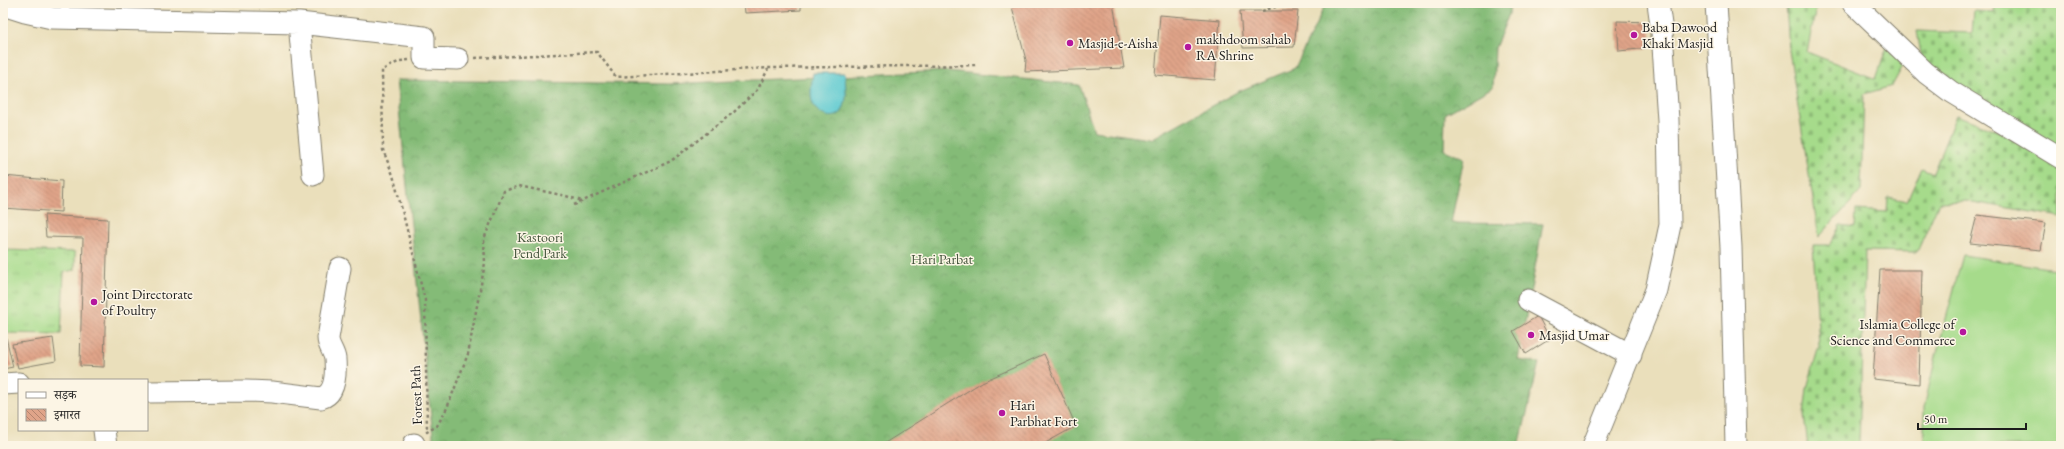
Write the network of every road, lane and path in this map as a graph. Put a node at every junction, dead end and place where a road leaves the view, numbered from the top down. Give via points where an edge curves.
1 (1274, 3) edge
2 (1658, 3) edge
3 (1716, 3) edge
4 (1853, 3) edge
5 (3, 6) edge
6 (1262, 11) dead end
7 (298, 23) junction
8 (424, 58) junction
9 (458, 59) joint
10 (978, 65) dead end
11 (769, 68) junction
12 (2061, 158) edge
13 (313, 175) dead end
14 (582, 202) junction
15 (574, 205) dead end
16 (340, 268) dead end
17 (1528, 300) dead end
18 (1631, 355) junction
19 (18, 382) edge
20 (3, 384) edge
21 (148, 392) edge
22 (104, 431) edge
23 (106, 446) edge
24 (1593, 446) edge
25 (1736, 446) edge

1 - 6 path via 1275,7
2 - 18 street via 1668,120 1670,225 1656,290
3 - 25 street via 1731,247
4 - 12 street via 1926,73 1950,91
5 - 7 street via 52,18
7 - 8 street via 424,37
7 - 13 street
8 - 9 street
8 - 14 path, Forest Path via 400,61 382,70 383,150 393,175 425,300 427,432 437,426 448,408 468,354 485,263 484,239 504,191 519,186
9 - 11 path via 597,52 616,76
10 - 11 path
11 - 14 path via 758,88 734,112 671,161
14 - 15 path
16 - 21 street via 328,338 335,360 333,389 327,397 246,391
17 - 18 street
18 - 24 street
19 - 20 street
22 - 23 street

